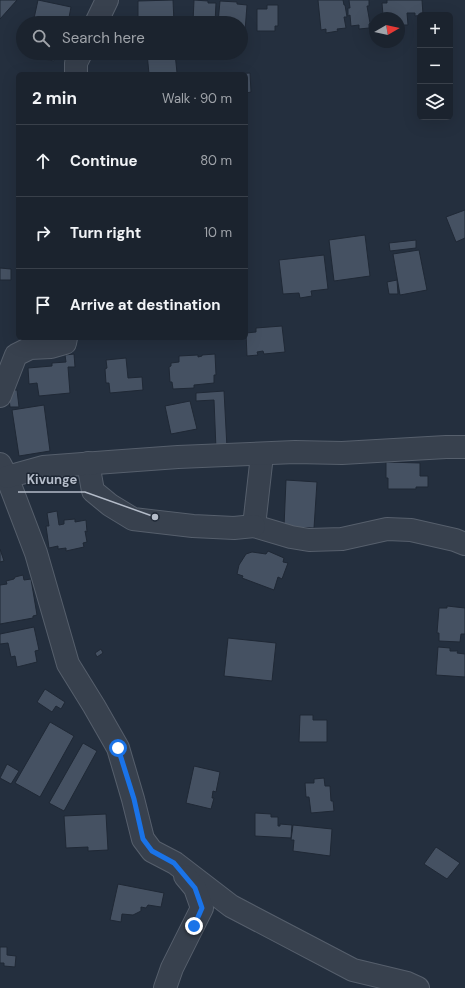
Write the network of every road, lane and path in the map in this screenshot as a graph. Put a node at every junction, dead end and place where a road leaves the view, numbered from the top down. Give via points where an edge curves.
1 (107, 0) edge
2 (99, 16) edge
3 (78, 60) edge
4 (76, 72) edge
5 (66, 340) edge
6 (0, 396) edge
7 (465, 447) edge
8 (262, 455) junction
9 (88, 463) junction
10 (4, 470) edge
11 (254, 526) junction
12 (465, 544) edge
13 (174, 863) junction
14 (165, 988) edge
15 (418, 988) edge

1 - 2 street
3 - 4 street
5 - 6 street via 65,343 30,348 16,355
7 - 8 street
8 - 9 street
8 - 11 street
9 - 10 street
9 - 11 street via 93,491 133,520 193,526
10 - 13 street via 36,553 68,664 118,748 143,839 152,851
11 - 12 street via 309,540 342,539 387,528 411,530
13 - 14 street via 195,888 202,908 172,968
13 - 15 street via 231,906 353,970

